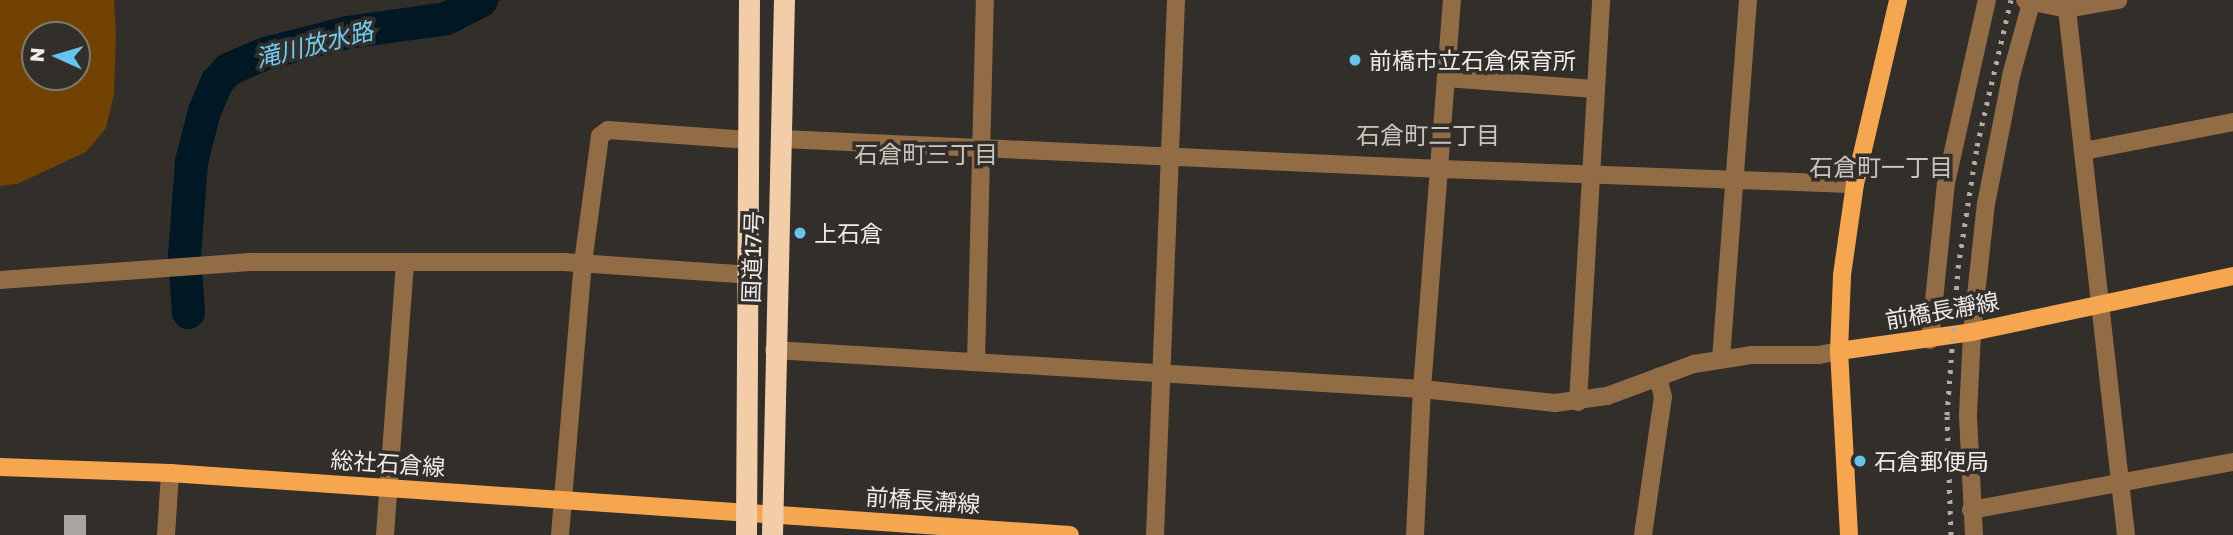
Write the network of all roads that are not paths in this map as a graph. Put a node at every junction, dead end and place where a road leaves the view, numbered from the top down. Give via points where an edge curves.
1 (749, 0) edge
2 (784, 0) edge
3 (985, 0) edge
4 (1176, 0) edge
5 (1452, 0) edge
6 (1601, 0) edge
7 (1748, 0) edge
8 (1898, 0) edge
9 (1987, 0) edge
10 (2118, 0) edge
11 (2030, 1) edge
12 (2067, 9) junction
13 (1446, 78) junction
14 (1595, 89) junction
15 (2233, 122) edge
16 (783, 139) junction
17 (749, 140) junction
18 (980, 148) junction
19 (2084, 151) junction
20 (1168, 156) junction
21 (1441, 169) junction
22 (1590, 174) junction
23 (1737, 179) junction
24 (1855, 184) junction
25 (405, 262) junction
26 (583, 263) junction
27 (748, 275) junction
28 (2233, 276) edge
29 (0, 280) edge
30 (2101, 303) junction
31 (1972, 332) junction
32 (1930, 340) junction
33 (774, 350) junction
34 (1839, 351) junction
35 (1721, 359) junction
36 (976, 362) junction
37 (1160, 373) junction
38 (1658, 377) junction
39 (1422, 389) junction
40 (1578, 402) junction
41 (2233, 462) edge
42 (0, 467) edge
43 (170, 473) junction
44 (2121, 483) junction
45 (389, 487) junction
46 (564, 500) junction
47 (1971, 510) junction
48 (746, 525) edge
49 (772, 526) edge
50 (166, 535) edge
51 (385, 535) edge
52 (560, 535) edge
53 (1070, 535) edge
54 (1155, 535) edge
55 (1415, 535) edge
56 (1643, 535) edge
57 (1849, 535) edge
58 (1974, 535) edge
59 (2126, 535) edge

1 - 17 highway, 国道17号
2 - 16 highway, 国道17号
3 - 18 street
4 - 20 street
5 - 13 street
6 - 14 street
7 - 23 street
8 - 24 main road
9 - 32 street via 1946,183
10 - 12 street
11 - 12 street
11 - 31 street via 1988,192
12 - 19 street
13 - 14 street
13 - 21 street
14 - 22 street
15 - 19 street
16 - 18 street
16 - 33 highway, 国道17号
17 - 26 street via 603,133 598,140
17 - 27 highway, 国道17号
18 - 20 street
18 - 36 street
19 - 30 street
20 - 21 street
20 - 37 street
21 - 22 street
21 - 39 street
22 - 23 street
22 - 40 street
23 - 24 street
23 - 35 street
24 - 34 main road via 1842,275
25 - 26 street
25 - 29 street via 215,263
25 - 45 street
26 - 27 street
26 - 46 street
27 - 48 highway, 国道17号
28 - 30 main road, 前橋長瀞線
30 - 31 main road, 前橋長瀞線
30 - 44 street
31 - 32 main road, 前橋長瀞線
31 - 47 street via 1968,415
32 - 34 main road, 前橋長瀞線
33 - 36 street
33 - 49 highway, 国道17号
34 - 35 street
34 - 57 main road
35 - 38 street
36 - 37 street
37 - 39 street
37 - 54 street
38 - 40 street
38 - 56 street via 1663,397
39 - 40 street
39 - 55 street
41 - 44 street
42 - 43 main road, 総社石倉線
43 - 45 main road, 総社石倉線
43 - 50 street
44 - 47 street
44 - 59 street
45 - 46 main road, 総社石倉線
45 - 51 street
46 - 48 main road, 総社石倉線
46 - 52 street
47 - 58 street
48 - 49 main road, 総社石倉線
49 - 53 main road, 前橋長瀞線

